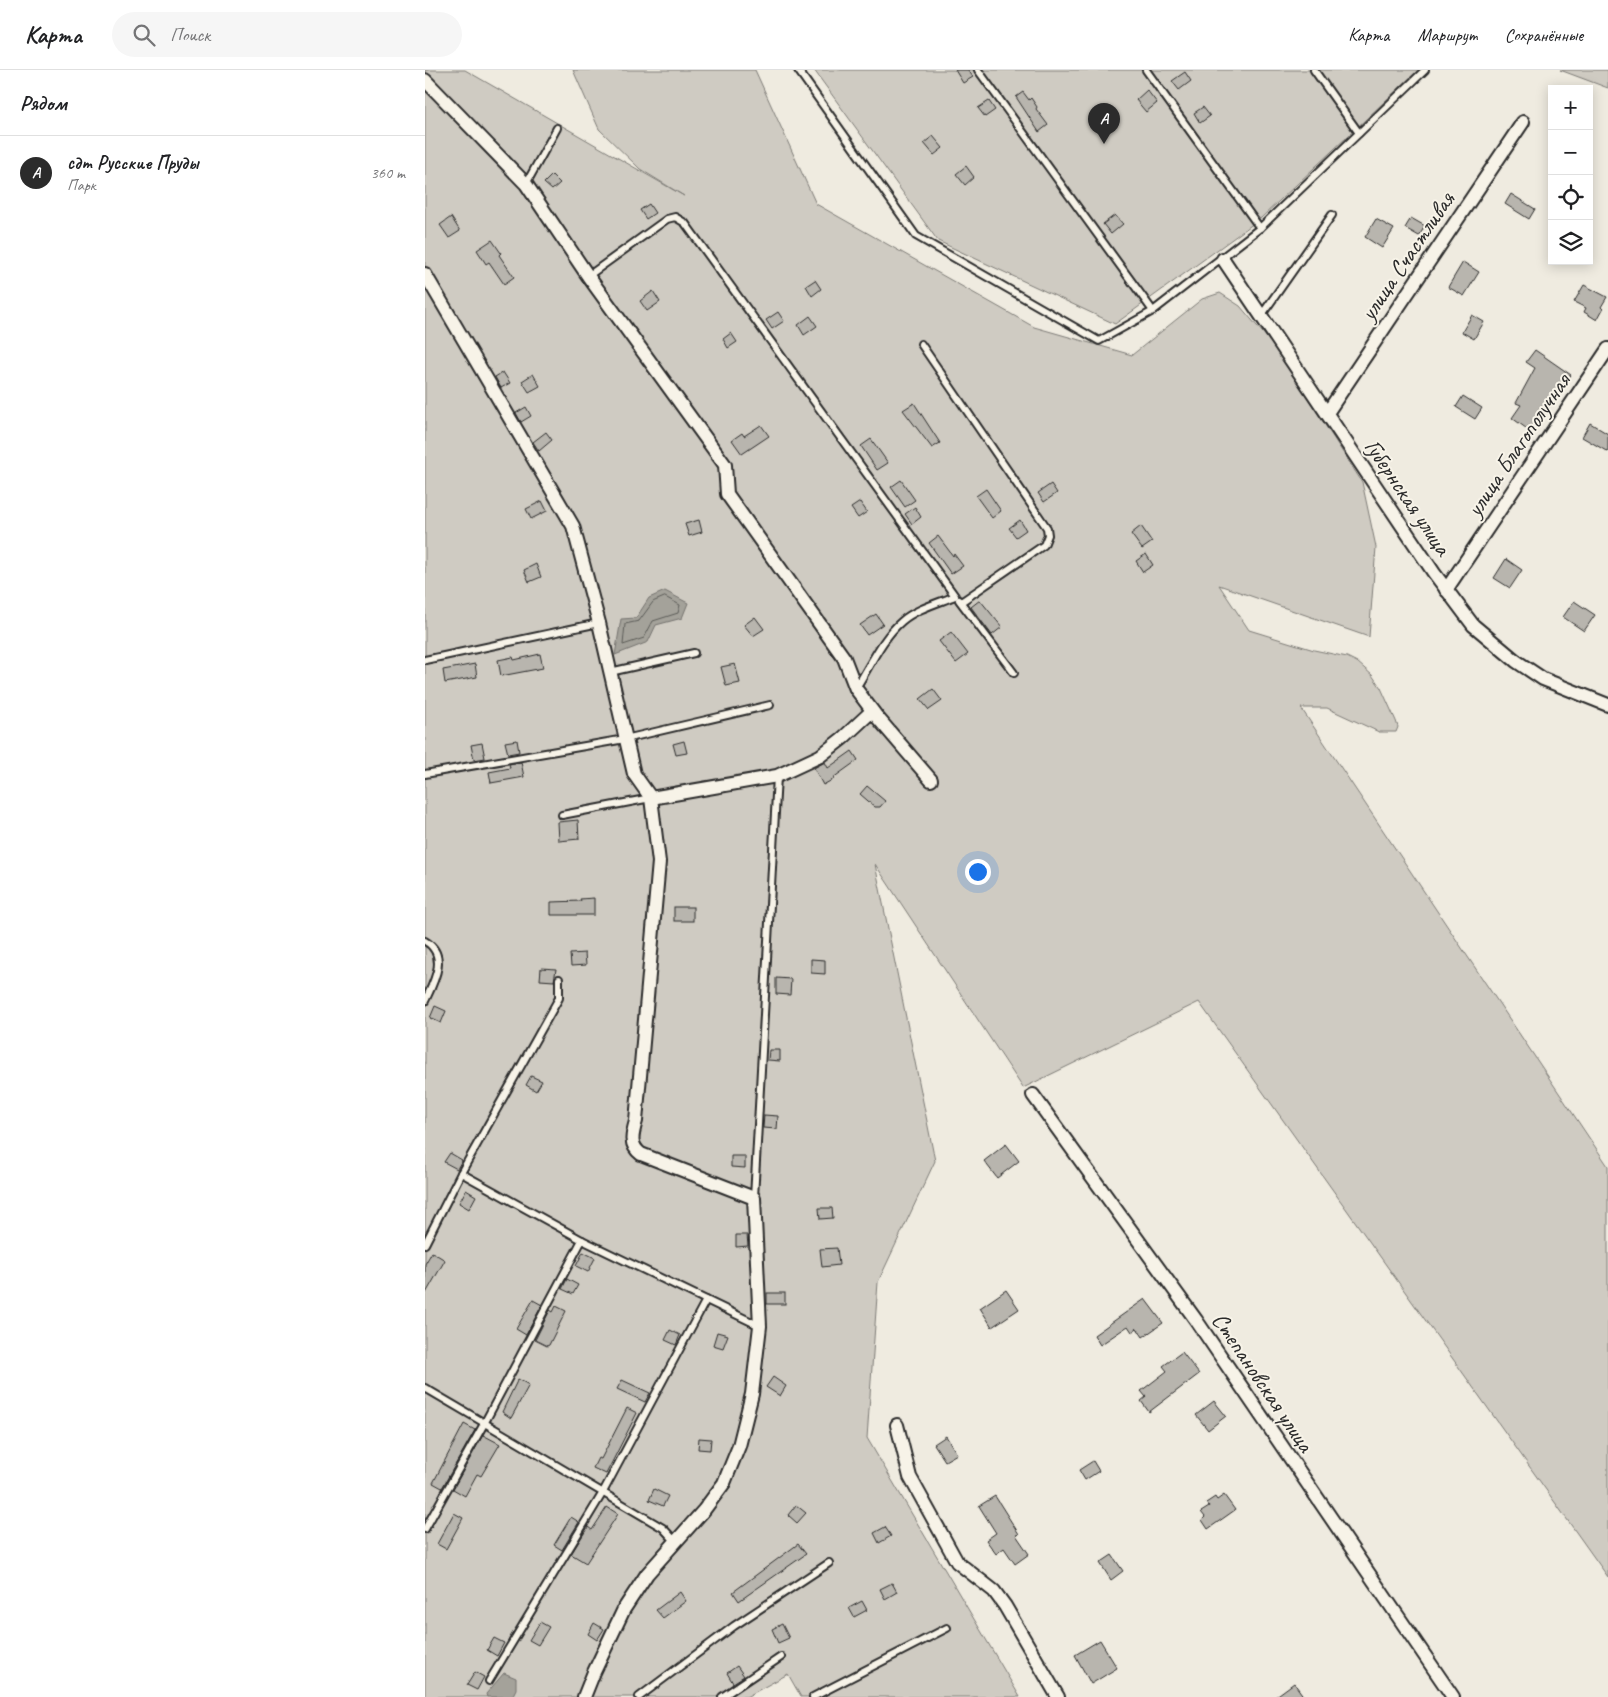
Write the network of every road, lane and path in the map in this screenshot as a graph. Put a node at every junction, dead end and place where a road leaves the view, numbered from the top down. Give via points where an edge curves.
1 (798, 70) edge
2 (978, 70) edge
3 (1146, 70) edge
4 (1314, 70) edge
5 (1425, 70) edge
6 (425, 80) edge
7 (1523, 122) dead end
8 (557, 128) dead end
9 (1359, 133) junction
10 (526, 184) junction
11 (1332, 215) dead end
12 (1260, 228) junction
13 (1223, 259) junction
14 (425, 274) edge
15 (588, 276) junction
16 (1153, 311) junction
17 (1260, 317) junction
18 (921, 344) dead end
19 (1608, 349) edge
20 (1327, 413) junction
21 (1446, 590) junction
22 (955, 596) junction
23 (961, 602) junction
24 (599, 623) junction
25 (694, 653) dead end
26 (425, 660) edge
27 (610, 672) junction
28 (1014, 673) dead end
29 (856, 689) junction
30 (770, 705) dead end
31 (1608, 705) edge
32 (872, 711) junction
33 (625, 739) junction
34 (425, 774) edge
35 (777, 776) junction
36 (931, 780) dead end
37 (651, 798) junction
38 (563, 815) dead end
39 (425, 941) edge
40 (559, 979) dead end
41 (425, 1001) edge
42 (1033, 1096) dead end
43 (461, 1173) junction
44 (754, 1198) junction
45 (582, 1240) junction
46 (425, 1244) edge
47 (706, 1300) junction
48 (759, 1326) junction
49 (425, 1388) edge
50 (485, 1422) junction
51 (897, 1425) dead end
52 (602, 1494) junction
53 (425, 1529) edge
54 (676, 1542) junction
55 (829, 1564) dead end
56 (947, 1628) dead end
57 (781, 1657) dead end
58 (489, 1681) dead end
59 (584, 1697) edge
60 (639, 1697) edge
61 (722, 1697) edge
62 (813, 1697) edge
63 (1058, 1697) edge
64 (1453, 1697) edge

1 - 16 lane via 916,236 1099,340
2 - 16 lane
3 - 12 lane
4 - 9 lane
5 - 9 lane
6 - 10 street
7 - 20 street, улица Счастливая
8 - 10 lane
9 - 12 lane
10 - 15 street
11 - 17 lane
12 - 13 lane
13 - 16 lane
13 - 17 street, Губернская улица
14 - 24 street via 573,526
15 - 22 lane via 667,219 675,217 685,223
15 - 29 street via 725,465 727,494 844,658
17 - 20 street, Губернская улица
18 - 23 lane via 1047,528 1044,545
19 - 21 street, улица Благополучная
20 - 21 street, Губернская улица
21 - 31 street, Губернская улица via 1473,625 1516,661 1543,679
22 - 23 lane
22 - 29 lane via 902,620 888,636
23 - 28 lane
24 - 26 lane
24 - 27 street
25 - 27 lane
27 - 33 street
29 - 32 street
30 - 33 lane
32 - 35 street via 820,756
32 - 36 street
33 - 34 lane
33 - 37 street via 634,774
35 - 37 street
35 - 44 lane
37 - 38 lane
37 - 44 street via 659,862 632,1144 641,1154
39 - 41 lane via 433,946 439,964
40 - 43 lane via 559,998
42 - 64 street, Степановская улица via 1196,1320
43 - 45 lane
43 - 46 lane
44 - 48 street
45 - 47 lane
45 - 50 lane
47 - 48 lane
47 - 52 lane
48 - 54 street via 752,1394 739,1446 725,1483
49 - 50 lane
50 - 52 lane
50 - 53 lane
51 - 63 street via 910,1477 957,1562 994,1591
52 - 54 lane via 663,1528
52 - 58 lane
54 - 59 street via 647,1574 624,1609
55 - 60 lane via 734,1626
56 - 62 lane
57 - 61 lane

